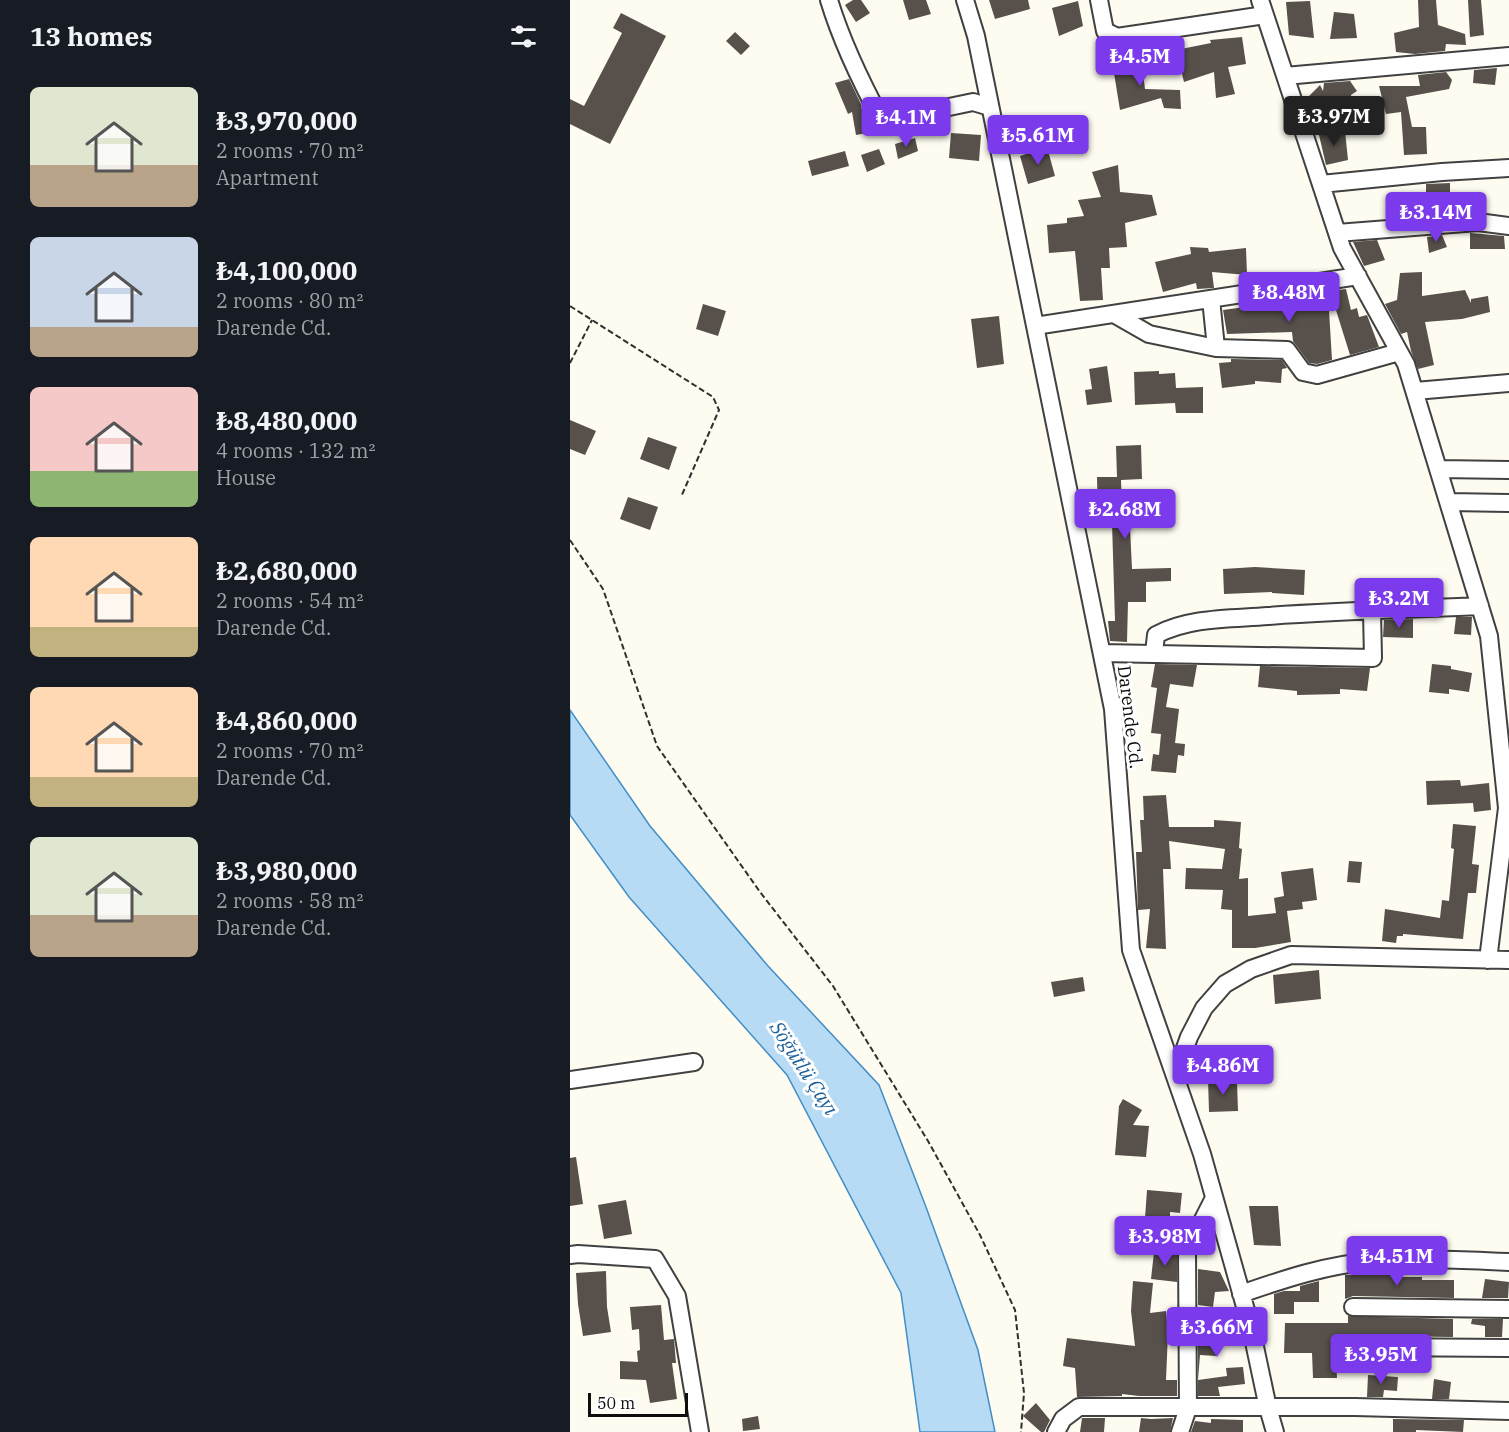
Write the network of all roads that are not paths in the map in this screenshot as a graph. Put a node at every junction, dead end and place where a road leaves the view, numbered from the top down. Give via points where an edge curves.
1 (829, 0) edge
2 (965, 0) edge
3 (1099, 0) edge
4 (1262, 8) edge
5 (1509, 56) edge
6 (1285, 76) junction
7 (990, 107) junction
8 (1509, 168) edge
9 (1321, 184) junction
10 (1509, 226) edge
11 (1337, 232) junction
12 (1358, 276) junction
13 (1211, 298) junction
14 (1114, 314) junction
15 (1035, 326) junction
16 (1216, 348) junction
17 (1399, 352) junction
18 (1509, 383) edge
19 (1415, 391) junction
20 (1439, 469) junction
21 (1509, 470) edge
22 (1448, 502) junction
23 (1509, 502) edge
24 (1480, 606) junction
25 (1372, 611) junction
26 (1102, 653) junction
27 (1154, 653) junction
28 (1503, 882) edge
29 (1488, 960) junction
30 (1509, 960) edge
31 (694, 1062) dead end
32 (1175, 1076) junction
33 (570, 1080) edge
34 (1214, 1198) junction
35 (570, 1256) edge
36 (1509, 1262) edge
37 (1241, 1294) junction
38 (1353, 1306) dead end
39 (1509, 1310) edge
40 (1368, 1347) dead end
41 (1509, 1348) edge
42 (1188, 1408) junction
43 (1268, 1408) junction
44 (1509, 1410) edge
45 (700, 1432) edge
46 (1056, 1432) edge
47 (1180, 1432) edge
48 (1275, 1432) edge

1 - 7 street via 839,33 882,121 973,102
2 - 7 street, Darende Cd.
3 - 4 street via 1105,31 1117,37
4 - 6 street
5 - 6 street
6 - 9 street
7 - 15 street, Darende Cd.
8 - 9 street
9 - 11 street
10 - 11 street via 1478,222
11 - 12 street
12 - 13 street
12 - 17 street
13 - 14 street
13 - 16 street
14 - 15 street
14 - 16 street via 1149,334
15 - 26 street, Darende Cd.
16 - 17 street via 1287,350 1303,372 1317,375
17 - 19 street
18 - 19 street
19 - 20 street
20 - 21 street
20 - 22 street
22 - 23 street
22 - 24 street
24 - 25 street
24 - 28 street via 1489,636 1507,808
25 - 27 street via 1193,622 1156,635
25 - 27 street via 1373,658
26 - 27 street
26 - 32 street, Darende Cd. via 1113,709 1131,950
28 - 29 street
29 - 30 street
29 - 32 street via 1292,955 1251,969 1225,984 1204,1008
31 - 33 street
32 - 34 street, Darende Cd.
34 - 37 street, Darende Cd.
34 - 42 street via 1187,1251
35 - 45 street via 655,1259 677,1296
36 - 37 street via 1374,1261 1299,1274
37 - 43 street, Darende Cd.
38 - 39 street
40 - 41 street
42 - 43 street
42 - 46 street via 1079,1407 1063,1419
42 - 47 street
43 - 44 street
43 - 48 street, Darende Cd.

